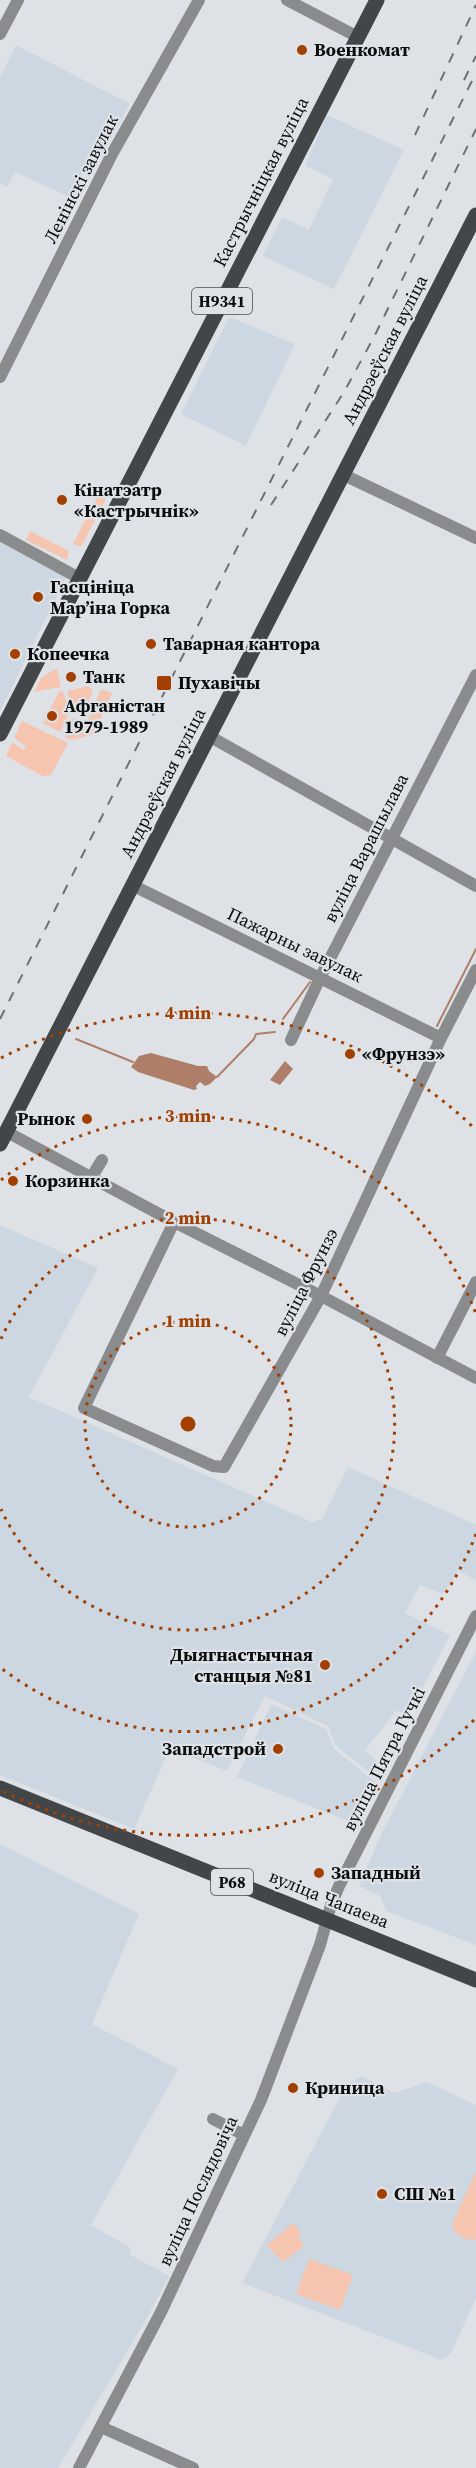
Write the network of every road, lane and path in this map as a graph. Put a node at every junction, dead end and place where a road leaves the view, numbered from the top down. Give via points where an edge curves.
1 (17, 0) edge
2 (200, 0) edge
3 (287, 0) edge
4 (377, 0) edge
5 (0, 34) edge
6 (358, 37) junction
7 (476, 215) edge
8 (0, 377) edge
9 (344, 475) junction
10 (0, 535) edge
11 (475, 536) edge
12 (79, 578) junction
13 (476, 675) edge
14 (0, 734) edge
15 (209, 736) junction
16 (391, 839) junction
17 (132, 885) junction
18 (476, 886) edge
19 (476, 970) edge
20 (320, 978) junction
21 (441, 1038) junction
22 (291, 1040) dead end
23 (3, 1138) edge
24 (102, 1160) dead end
25 (91, 1178) junction
26 (174, 1222) junction
27 (476, 1282) edge
28 (321, 1296) junction
29 (437, 1358) junction
30 (476, 1378) edge
31 (476, 1616) edge
32 (0, 1788) edge
33 (327, 1920) junction
34 (476, 1980) edge
35 (213, 2119) dead end
36 (244, 2135) junction
37 (101, 2427) junction
38 (79, 2468) edge
39 (193, 2468) edge

1 - 5 street
2 - 8 street, Ленінскі завулак via 112,154
3 - 6 street
4 - 6 main road, Кастрычніцкая вуліца / Н9341
6 - 12 main road, Кастрычніцкая вуліца / Н9341
7 - 9 main road, Андрэеўская вуліца
9 - 11 street
9 - 15 main road, Андрэеўская вуліца
10 - 12 street
12 - 14 main road, Кастрычніцкая вуліца / Н9341
13 - 16 street, вуліца Варашылава
15 - 16 street
15 - 17 main road, Андрэеўская вуліца
16 - 18 street
16 - 20 street, вуліца Варашылава
17 - 20 street, Пажарны завулак
17 - 23 main road, Андрэеўская вуліца
19 - 21 street, вуліца Фрунзэ
20 - 21 street, Пажарны завулак
20 - 22 street, вуліца Варашылава
21 - 28 street, вуліца Фрунзэ
23 - 25 street
24 - 25 street
25 - 26 street
26 - 28 street
26 - 28 street, вуліца Фрунзэ via 84,1408 213,1466 224,1467
27 - 29 street
28 - 29 street
29 - 30 street
31 - 33 street, вуліца Пятра Гучкі via 339,1886
32 - 33 main road, вуліца Чапаева / Р68
33 - 34 main road, вуліца Чапаева / Р68
33 - 36 street, вуліца Послядовіча via 261,2100
35 - 36 street
36 - 37 street, вуліца Послядовіча via 157,2320
37 - 38 street, вуліца Послядовіча
37 - 39 street

